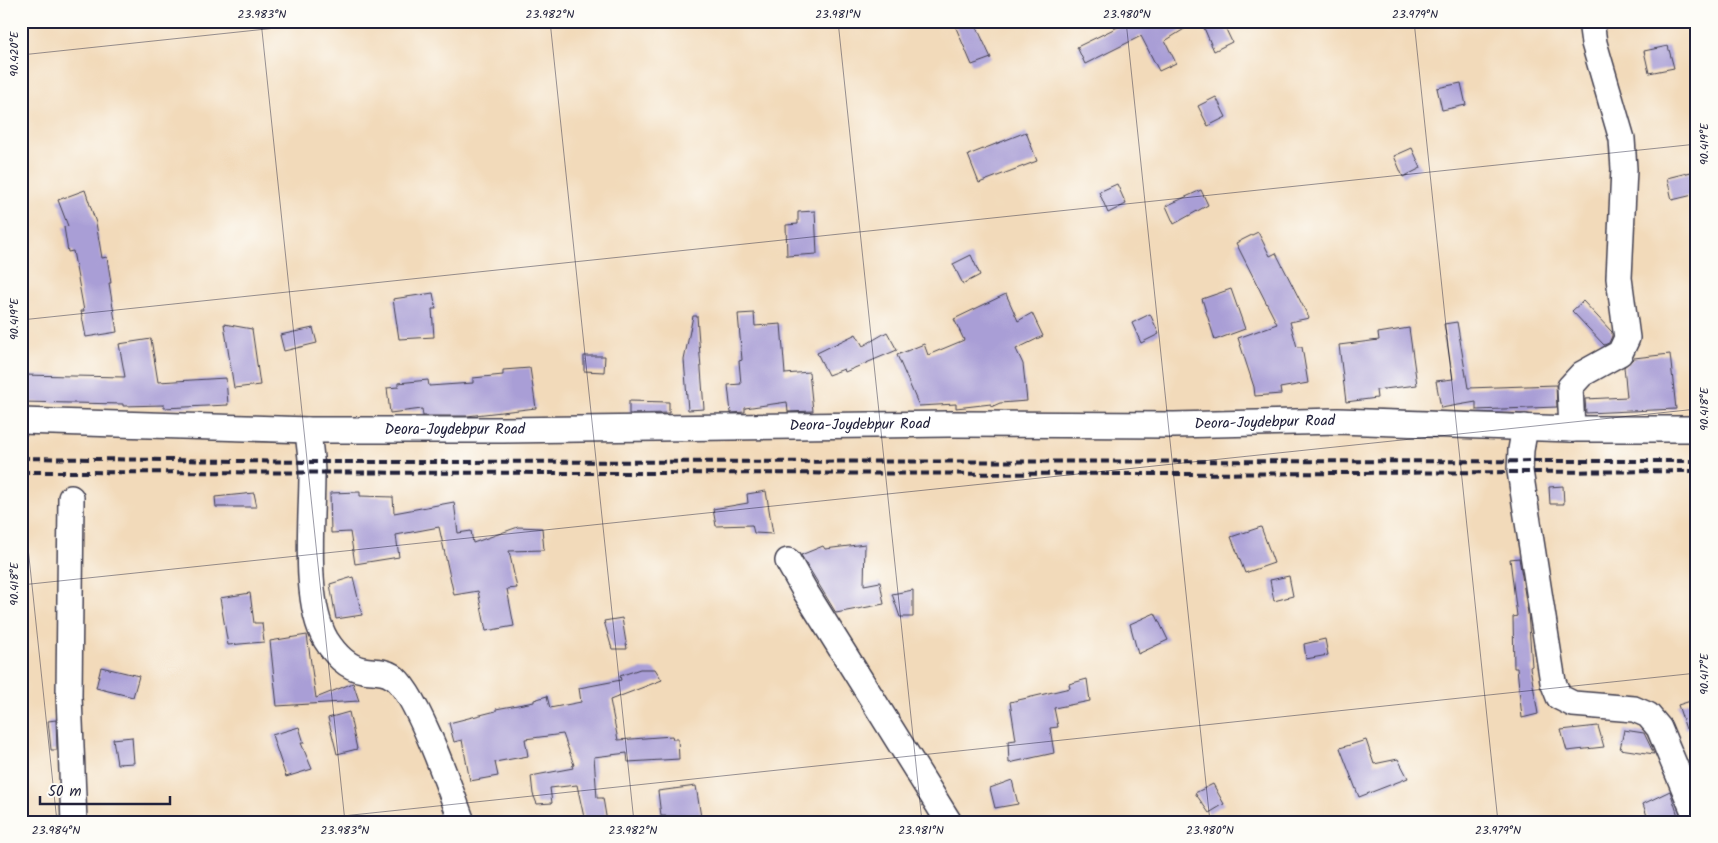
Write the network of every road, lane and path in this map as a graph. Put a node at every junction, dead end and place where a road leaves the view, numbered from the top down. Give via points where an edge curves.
1 (1591, 21) edge
2 (21, 421) edge
3 (1525, 427) junction
4 (1572, 429) junction
5 (308, 430) junction
6 (1697, 430) edge
7 (72, 498) dead end
8 (788, 561) dead end
9 (1697, 819) edge
10 (74, 822) edge
11 (462, 822) edge
12 (949, 822) edge

1 - 4 street via 1594,43 1622,139 1624,168 1619,278 1627,338 1620,353 1582,374 1570,387
2 - 5 street, Deora-Joydebpur Road
3 - 4 street, Deora-Joydebpur Road
3 - 5 street, Deora-Joydebpur Road via 1338,421 1174,425
3 - 9 street via 1520,471 1553,682 1559,698 1573,704 1634,710 1648,715 1659,728
4 - 6 street, Deora-Joydebpur Road
5 - 11 street via 312,473 310,578 317,619 326,639 343,662 362,670 393,676 406,689 436,752
7 - 10 street via 70,696
8 - 12 street

